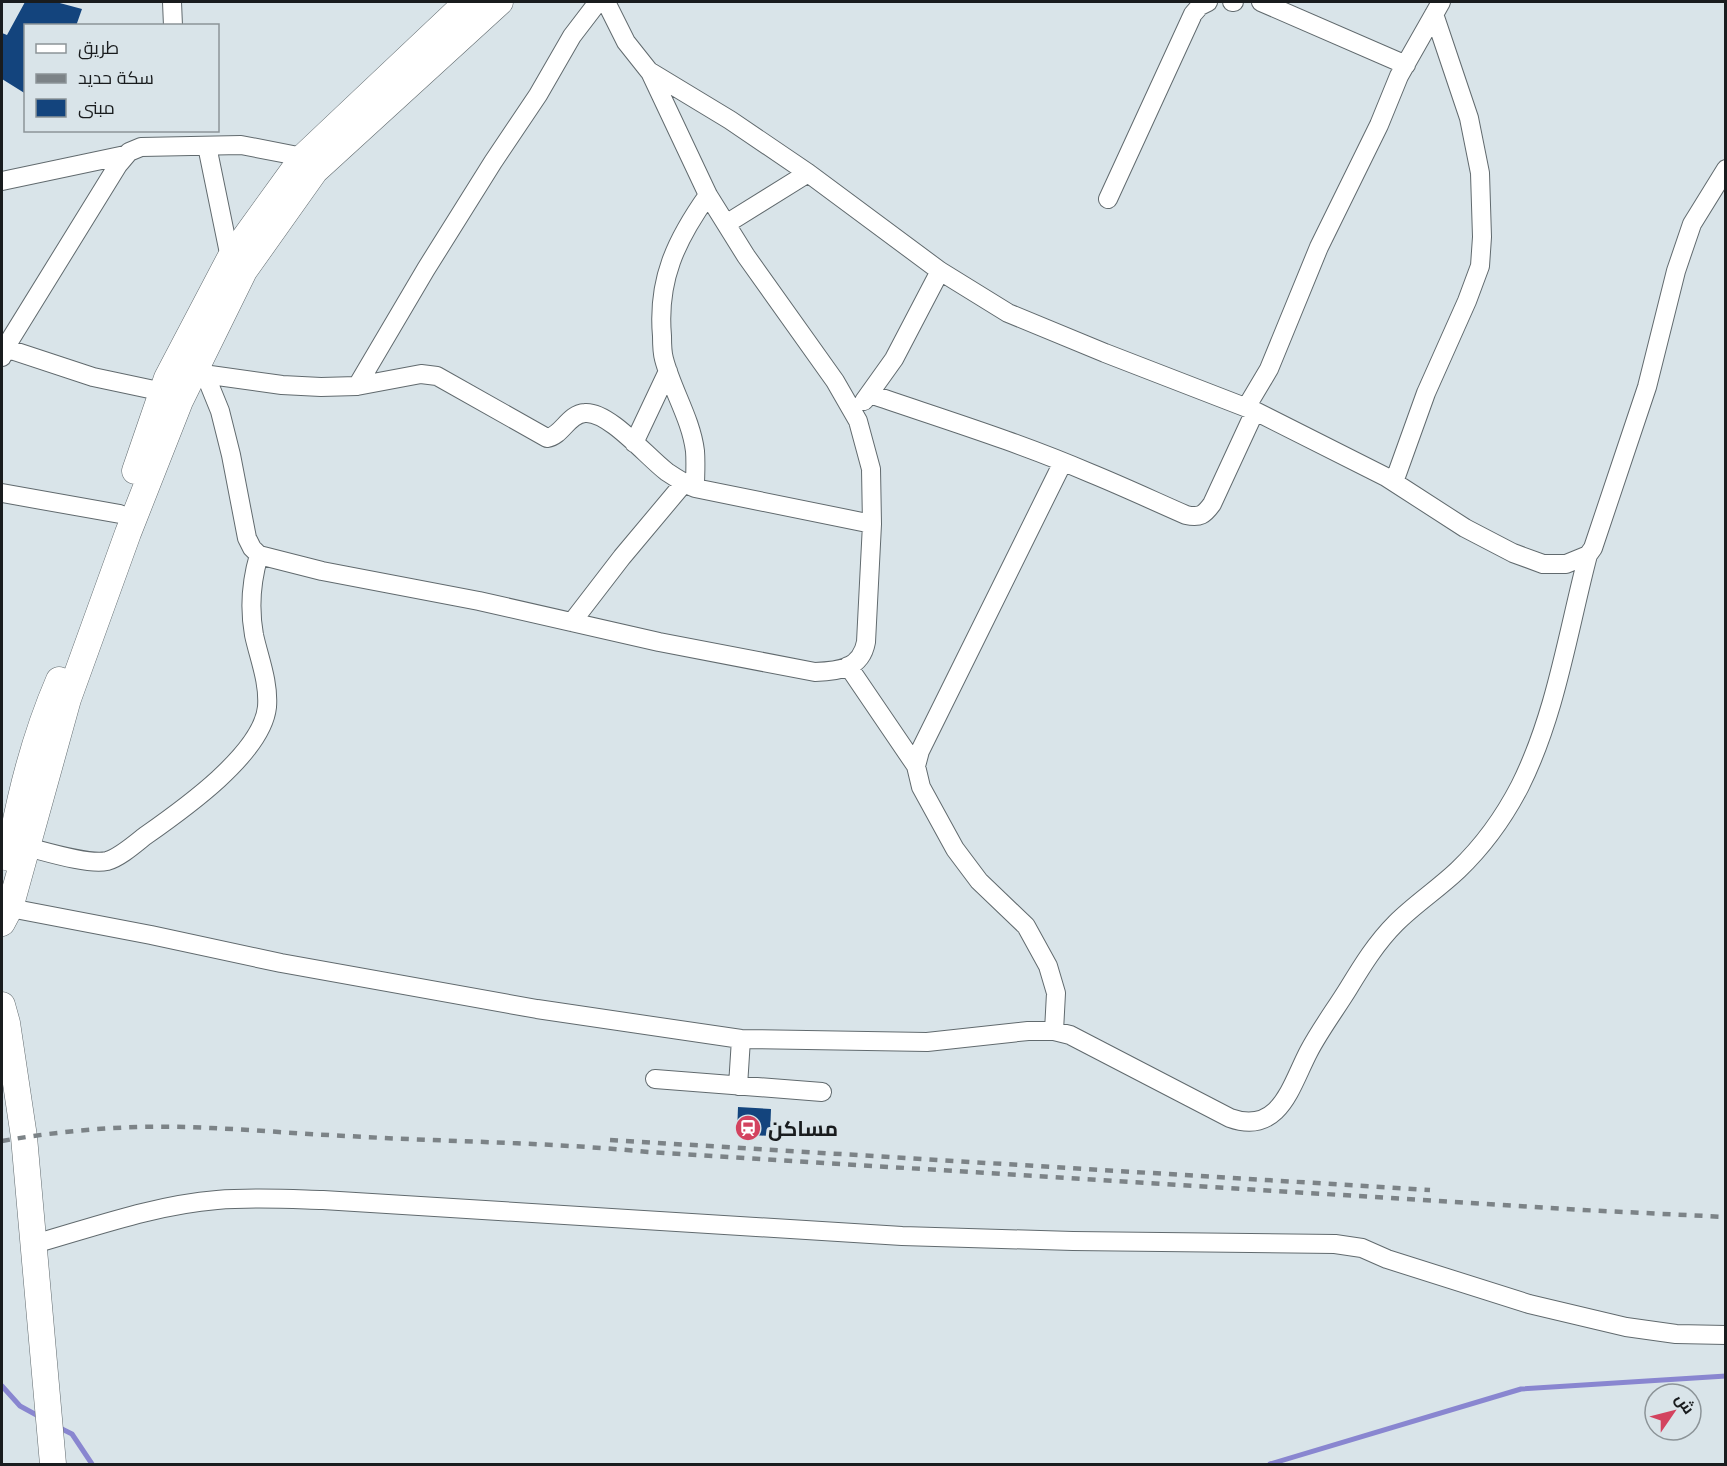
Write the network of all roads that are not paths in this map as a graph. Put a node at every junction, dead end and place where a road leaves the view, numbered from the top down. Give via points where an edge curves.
1 (172, 2) edge
2 (467, 2) edge
3 (500, 2) edge
4 (598, 2) edge
5 (606, 2) edge
6 (1208, 2) edge
7 (1261, 2) edge
8 (1438, 8) edge
9 (173, 24) edge
10 (1406, 65) junction
11 (649, 71) junction
12 (214, 141) edge
13 (125, 155) junction
14 (303, 157) junction
15 (1725, 170) edge
16 (808, 173) junction
17 (2, 181) edge
18 (708, 195) junction
19 (1108, 199) dead end
20 (726, 224) junction
21 (230, 258) junction
22 (940, 271) junction
23 (3, 351) edge
24 (190, 371) junction
25 (668, 371) junction
26 (357, 386) junction
27 (172, 394) junction
28 (870, 394) junction
29 (1251, 408) junction
30 (853, 413) junction
31 (634, 443) junction
32 (1063, 462) junction
33 (1394, 482) junction
34 (690, 486) junction
35 (2, 493) edge
36 (120, 514) junction
37 (872, 524) junction
38 (259, 555) junction
39 (1588, 555) junction
40 (572, 622) junction
41 (848, 666) junction
42 (916, 766) junction
43 (27, 847) junction
44 (4, 906) edge
45 (2, 1005) edge
46 (1054, 1031) junction
47 (741, 1039) junction
48 (655, 1079) dead end
49 (738, 1086) junction
50 (822, 1092) dead end
51 (34, 1244) junction
52 (1725, 1335) edge
53 (52, 1458) edge

1 - 9 street
2 - 14 street
3 - 24 street via 315,171 244,271
4 - 26 street via 572,36
5 - 11 street via 626,42
6 - 19 street via 1193,14
7 - 10 street
8 - 10 street
8 - 33 street via 1480,173 1480,266 1426,393
10 - 29 street via 1319,247
11 - 16 street
11 - 18 street
12 - 13 street via 141,147
12 - 14 street
12 - 21 street
13 - 17 street
13 - 23 street
14 - 21 street
15 - 39 street via 1692,224 1647,387
16 - 20 street
16 - 22 street
18 - 20 street
18 - 25 street via 690,220 662,289 660,321
20 - 30 street
21 - 24 street
22 - 28 street via 894,359
22 - 29 street via 1018,317
23 - 27 street via 93,377
24 - 26 street via 282,385
24 - 27 street
24 - 38 street via 220,411 246,538
25 - 31 street
25 - 34 street via 695,450
26 - 31 street via 428,374 544,437 552,437 575,417 586,413 608,420
27 - 36 street
27 - 43 street via 128,533 68,699
28 - 30 street
28 - 32 street
29 - 32 street via 1221,486 1212,504 1196,518
29 - 33 street
30 - 37 street via 871,469
31 - 34 street via 666,472
32 - 42 street
33 - 39 street via 1465,528 1513,553 1543,564 1566,564
34 - 37 street
34 - 40 street via 622,557
35 - 36 street
36 - 44 street via 26,772 7,867
37 - 41 street via 865,646 858,660
38 - 40 street
38 - 43 street via 250,592 267,710 238,760 184,807 109,861 92,862
39 - 46 street via 1539,740 1499,823 1459,869 1396,923 1378,944 1310,1049 1277,1110 1255,1123 1230,1118 1070,1035
40 - 41 street via 815,672
41 - 42 street
42 - 46 street via 921,787 955,849 979,881 1026,926 1048,966 1056,993
43 - 44 street
44 - 47 street via 281,963 537,1009
45 - 51 street via 24,1137
46 - 47 street via 927,1042
47 - 49 street
48 - 49 street
49 - 50 street
51 - 52 street via 183,1204 257,1198 902,1236 1335,1244 1362,1248 1528,1304 1626,1327
51 - 53 street

